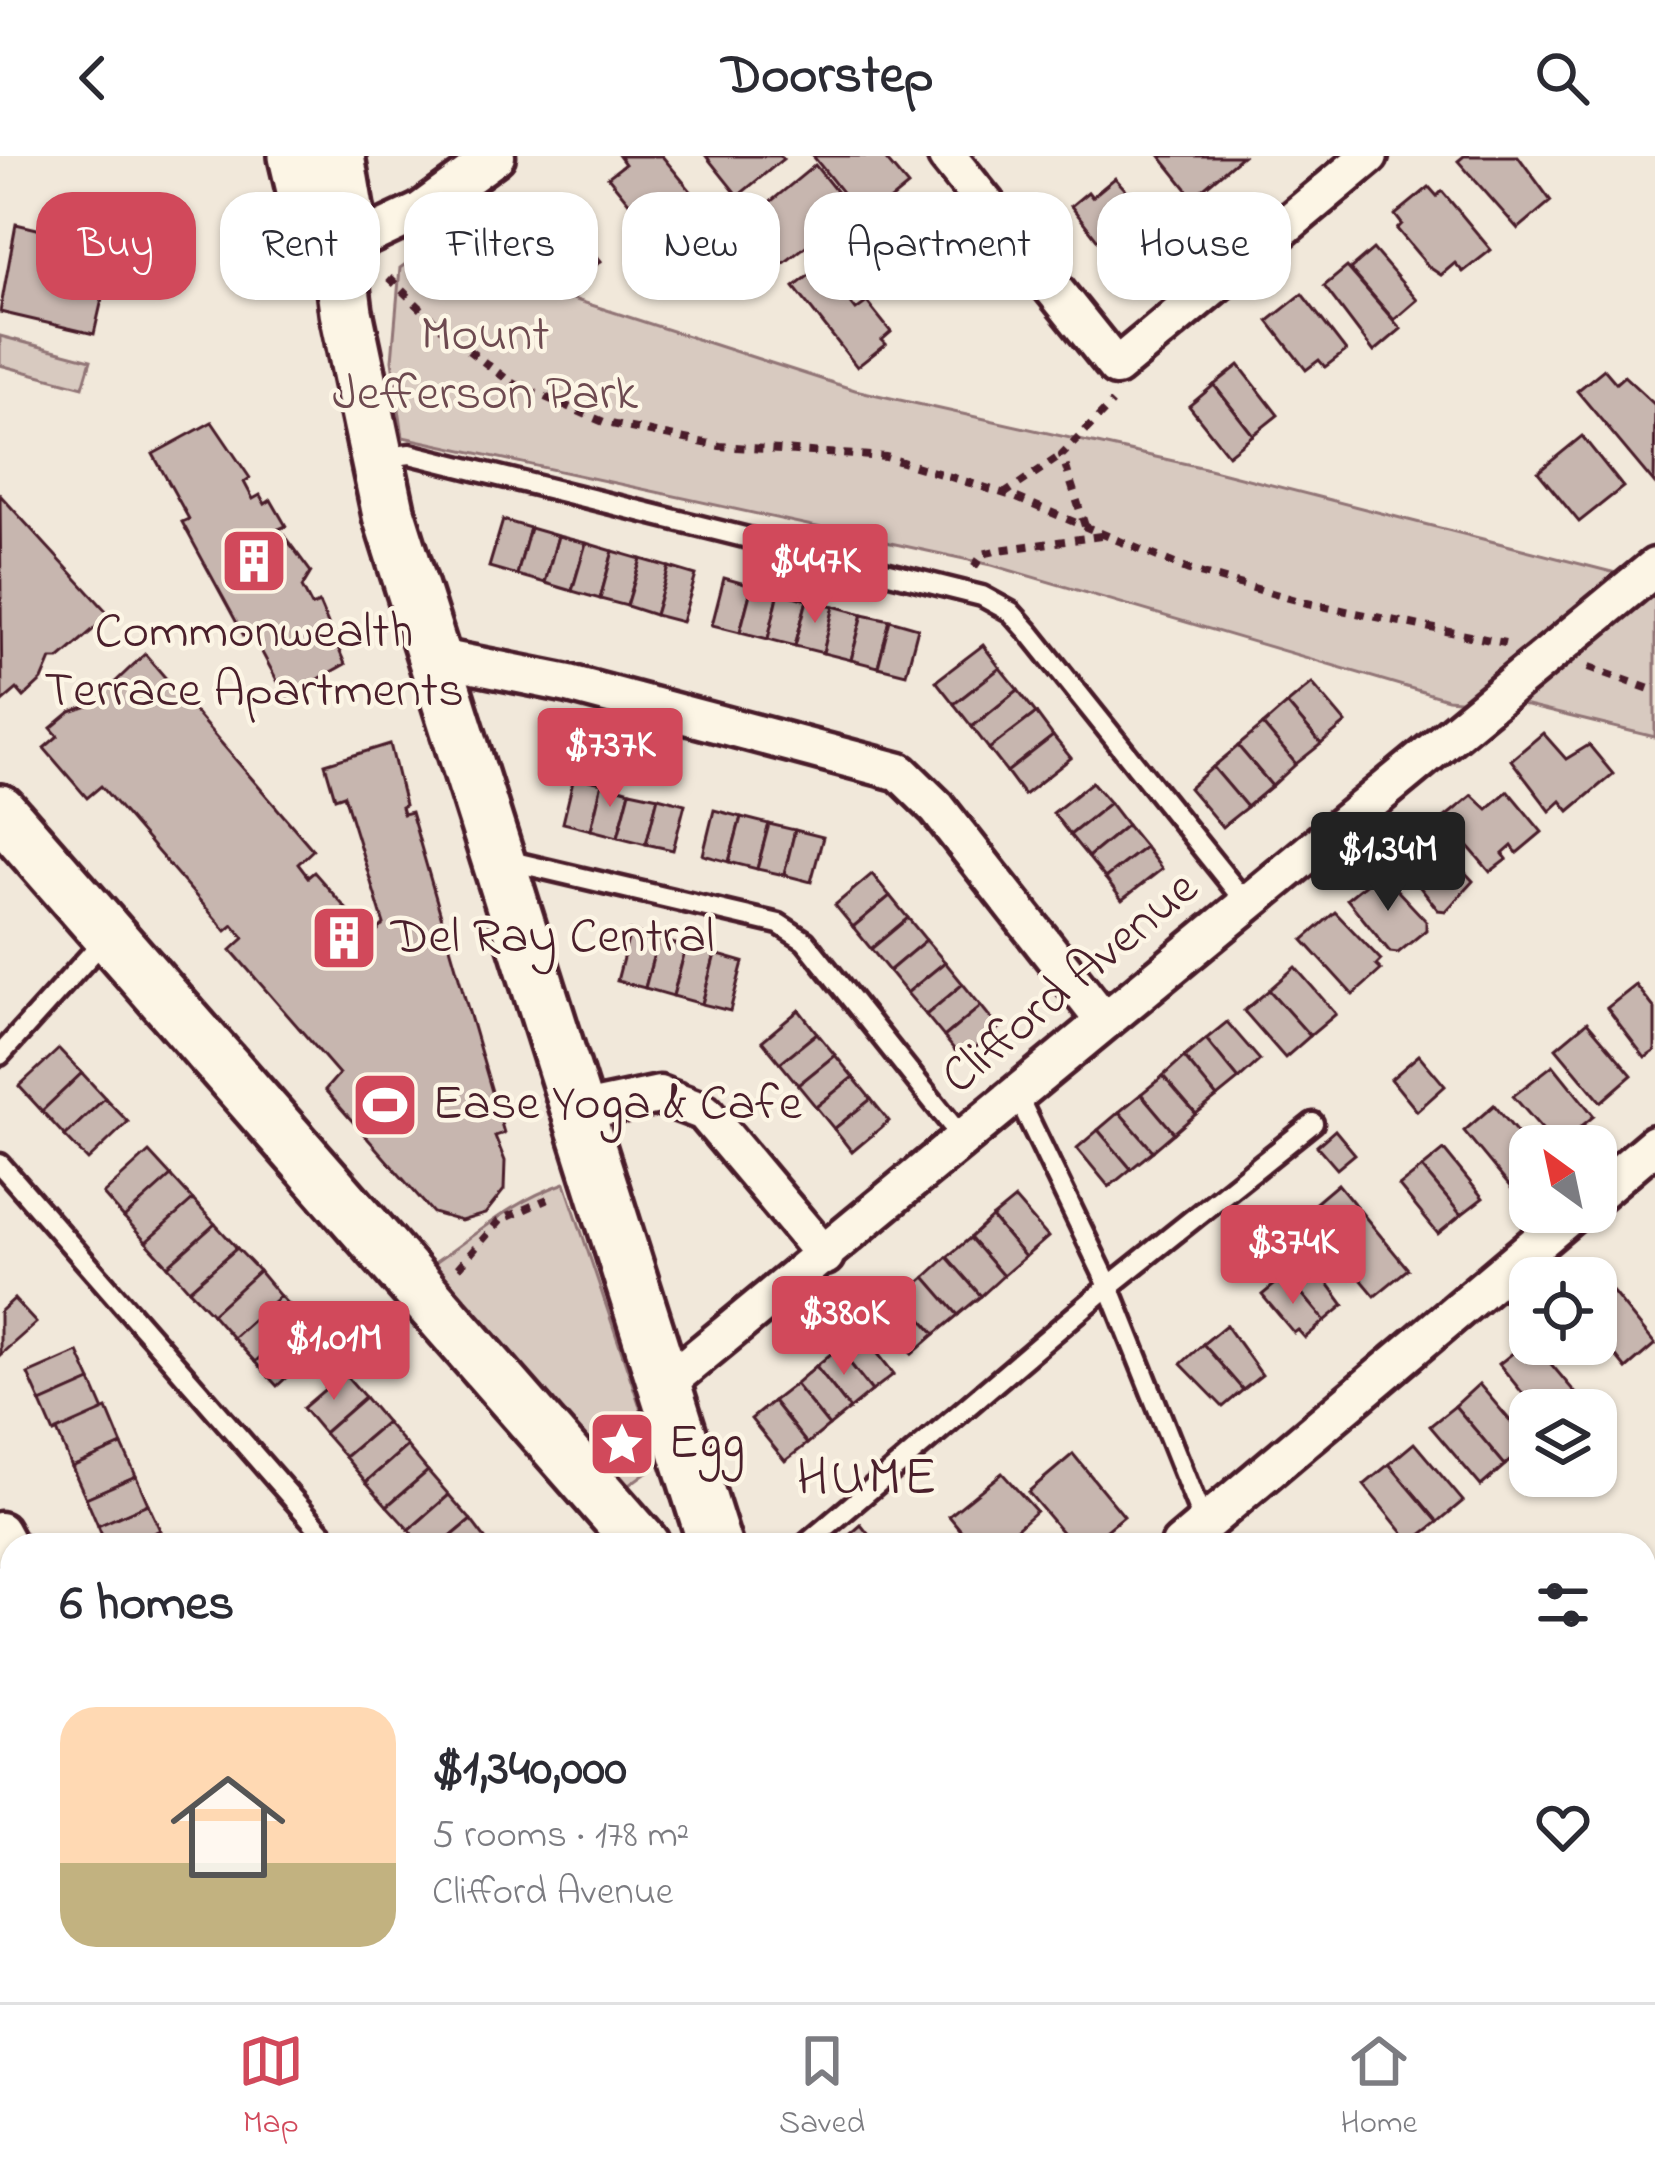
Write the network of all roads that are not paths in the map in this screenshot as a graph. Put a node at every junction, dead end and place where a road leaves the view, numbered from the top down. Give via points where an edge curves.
1 (295, 156) edge
2 (338, 156) edge
3 (496, 156) edge
4 (947, 156) edge
5 (1369, 156) edge
6 (304, 192) edge
7 (344, 192) edge
8 (380, 231) edge
9 (347, 300) edge
10 (375, 458) junction
11 (1655, 567) edge
12 (434, 657) junction
13 (0, 811) edge
14 (497, 858) junction
15 (1247, 904) junction
16 (109, 935) junction
17 (1104, 1021) junction
18 (0, 1055) edge
19 (1017, 1095) junction
20 (578, 1112) junction
21 (1313, 1123) dead end
22 (963, 1139) junction
23 (1655, 1144) edge
24 (0, 1164) edge
25 (1617, 1176) edge
26 (1549, 1233) edge
27 (825, 1256) junction
28 (1109, 1286) junction
29 (662, 1387) junction
30 (323, 1533) edge
31 (632, 1533) edge
32 (711, 1533) edge
33 (819, 1533) edge
34 (1191, 1533) edge
35 (1194, 1533) edge

1 - 6 street
2 - 7 street
3 - 8 street
4 - 5 street via 1116,367
9 - 10 street
10 - 12 street
10 - 15 lane via 410,454 963,590 1011,613
11 - 15 street, Clifford Avenue
12 - 14 street
12 - 17 street via 569,684 900,772
13 - 16 street
14 - 20 street
14 - 22 lane via 778,924 805,940
15 - 17 street, Clifford Avenue
16 - 18 lane
16 - 31 street
17 - 19 street, Clifford Avenue
19 - 22 street, Clifford Avenue
19 - 28 lane
20 - 27 street via 659,1095 704,1112
20 - 29 street
21 - 28 lane
22 - 27 street, Clifford Avenue
23 - 25 street
24 - 30 lane
26 - 35 street
27 - 29 street, Clifford Avenue
28 - 33 lane
28 - 34 lane
29 - 32 street

